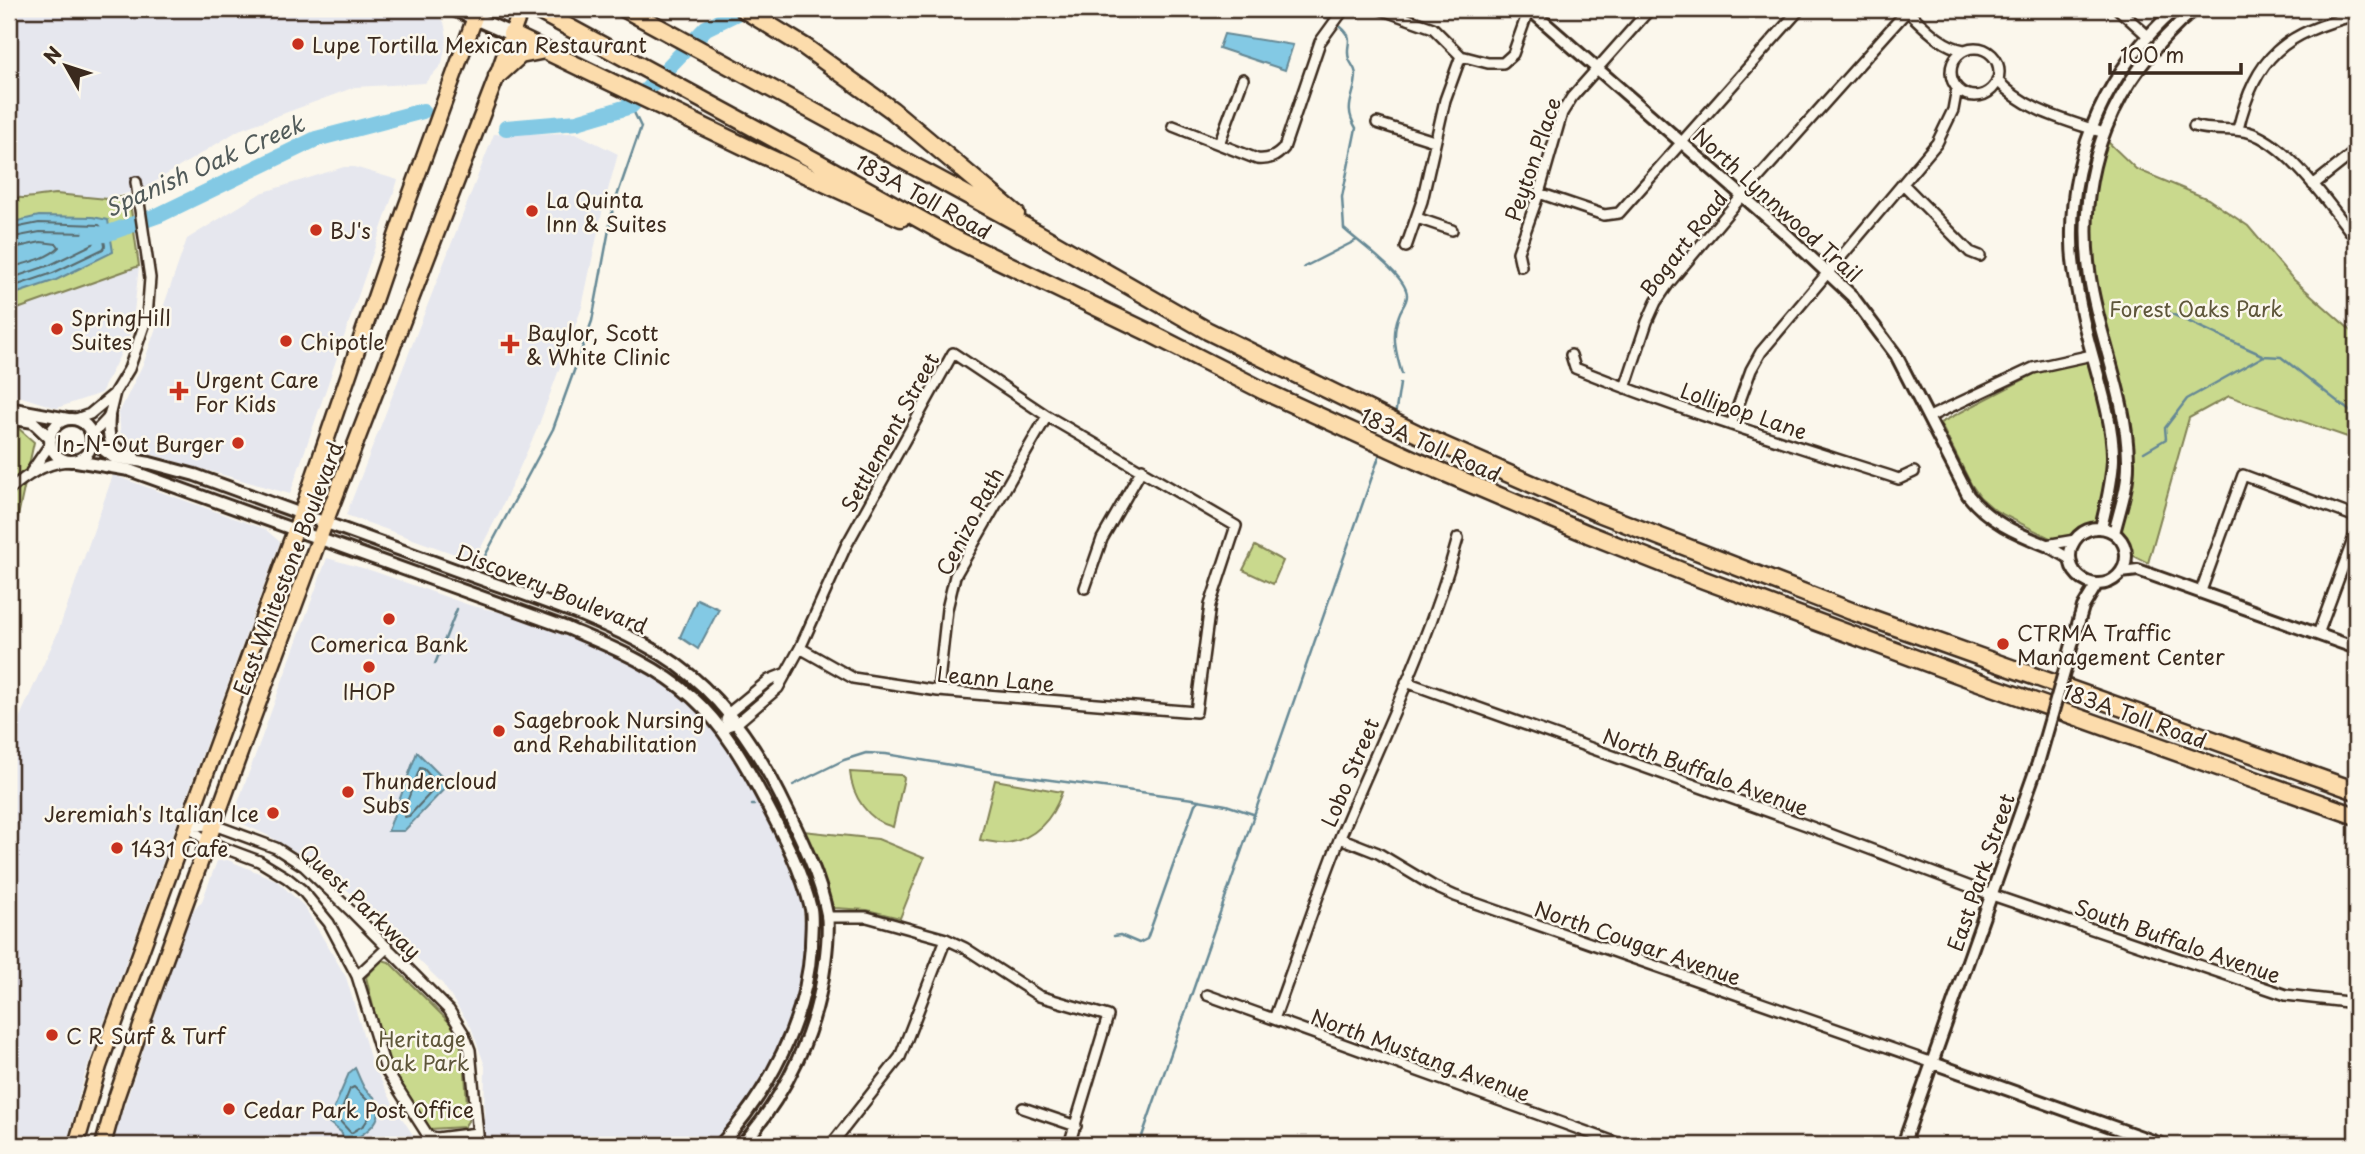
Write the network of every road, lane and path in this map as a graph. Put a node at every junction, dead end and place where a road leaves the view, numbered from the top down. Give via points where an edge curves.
1 (454, 9) edge
2 (521, 9) edge
3 (535, 9) edge
4 (625, 9) edge
5 (743, 9) edge
6 (1380, 9) edge
7 (1529, 9) edge
8 (1650, 9) edge
9 (1800, 9) edge
10 (2118, 9) edge
11 (2176, 9) edge
12 (2195, 9) edge
13 (1906, 10) edge
14 (1342, 12) edge
15 (476, 14) edge
16 (2356, 15) edge
17 (511, 34) junction
18 (2148, 36) junction
19 (1942, 42) junction
20 (545, 50) junction
21 (1964, 50) junction
22 (1461, 56) junction
23 (1596, 68) junction
24 (1951, 68) junction
25 (497, 76) junction
26 (1243, 79) dead end
27 (1997, 80) junction
28 (1957, 88) junction
29 (1990, 91) junction
30 (2010, 94) junction
31 (1969, 95) junction
32 (1953, 110) junction
33 (1377, 123) dead end
34 (1173, 126) dead end
35 (2194, 126) dead end
36 (2091, 129) junction
37 (2238, 129) junction
38 (2104, 133) junction
39 (1434, 141) junction
40 (1681, 142) junction
41 (1219, 144) junction
42 (2356, 151) edge
43 (136, 182) dead end
44 (1903, 184) junction
45 (2313, 185) junction
46 (1539, 193) junction
47 (1742, 196) junction
48 (1417, 218) junction
49 (1452, 230) dead end
50 (1040, 233) junction
51 (2356, 239) edge
52 (957, 240) junction
53 (1406, 247) dead end
54 (1980, 256) dead end
55 (1521, 266) dead end
56 (1827, 271) junction
57 (1571, 355) dead end
58 (2092, 355) junction
59 (1625, 388) junction
60 (115, 392) junction
61 (9, 408) edge
62 (1047, 416) junction
63 (109, 417) junction
64 (1929, 417) junction
65 (9, 418) edge
66 (73, 419) junction
67 (1731, 425) junction
68 (92, 438) junction
69 (51, 441) junction
70 (72, 461) junction
71 (150, 463) junction
72 (1142, 469) junction
73 (31, 472) junction
74 (1914, 472) dead end
75 (9, 490) edge
76 (301, 514) junction
77 (2356, 517) edge
78 (325, 523) junction
79 (2101, 528) junction
80 (295, 531) junction
81 (2356, 532) edge
82 (2114, 533) junction
83 (1458, 538) dead end
84 (319, 539) junction
85 (2075, 540) junction
86 (2046, 545) junction
87 (2126, 558) junction
88 (2070, 559) junction
89 (2138, 570) junction
90 (2122, 572) junction
91 (2081, 579) junction
92 (2097, 584) junction
93 (1085, 588) dead end
94 (2201, 591) junction
95 (2081, 612) junction
96 (2318, 634) junction
97 (800, 648) junction
98 (2356, 648) edge
99 (784, 674) junction
100 (1406, 682) junction
101 (938, 691) junction
102 (1196, 712) joint
103 (729, 713) junction
104 (737, 723) junction
105 (721, 728) junction
106 (2356, 791) edge
107 (2356, 816) edge
108 (187, 825) junction
109 (214, 825) junction
110 (1340, 838) junction
111 (208, 842) junction
112 (315, 876) junction
113 (302, 890) junction
114 (1993, 895) junction
115 (827, 917) junction
116 (946, 939) junction
117 (388, 947) junction
118 (357, 976) junction
119 (1207, 995) dead end
120 (2356, 1003) edge
121 (1275, 1019) junction
122 (1933, 1063) junction
123 (1023, 1108) dead end
124 (1076, 1126) junction
125 (477, 1133) junction
126 (428, 1136) junction
127 (76, 1145) edge
128 (103, 1145) edge
129 (434, 1145) edge
130 (479, 1145) edge
131 (720, 1145) edge
132 (742, 1145) edge
133 (831, 1145) edge
134 (1069, 1145) edge
135 (1623, 1145) edge
136 (1903, 1145) edge
137 (2164, 1145) edge

1 - 15 main road
2 - 17 main road, East Whitestone Boulevard
3 - 52 highway, 183A Toll Road
4 - 50 highway, 183A Toll Road
5 - 50 highway via 892,110
6 - 22 street via 1433,28
7 - 22 street via 1513,54 1503,63
7 - 23 street, North Lynnwood Trail
8 - 23 street, Peyton Place
9 - 40 street
10 - 18 street
11 - 18 street
12 - 38 street via 2146,57
13 - 19 street
13 - 47 street, Bogart Road
14 - 41 street via 1320,42 1284,148 1277,156 1257,159
15 - 17 main road
15 - 76 main road, East Whitestone Boulevard
16 - 37 street via 2310,29 2273,55 2251,88
17 - 20 highway
17 - 25 main road, East Whitestone Boulevard
18 - 36 street via 2117,76
19 - 21 street
19 - 24 street
20 - 25 highway via 520,55
20 - 52 highway via 887,213
21 - 24 street
21 - 27 street via 1988,51 1998,64
22 - 39 street
23 - 40 street, North Lynnwood Trail
23 - 46 street, Peyton Place via 1562,113
24 - 28 street
25 - 78 main road, East Whitestone Boulevard
26 - 41 street
27 - 29 street
27 - 30 street
28 - 31 street
28 - 32 street
29 - 30 street
29 - 31 street
30 - 36 street
31 - 32 street
32 - 44 street via 1937,143
33 - 39 street
34 - 41 street
35 - 37 street
36 - 38 street
36 - 58 street via 2079,167 2072,239
37 - 45 street via 2271,142
38 - 82 street via 2088,194 2087,245 2129,461
39 - 48 street
40 - 46 street via 1619,213 1605,215
40 - 47 street, North Lynnwood Trail
42 - 45 street
43 - 60 street via 150,278 147,317 129,369
44 - 54 street
44 - 56 street
45 - 51 street
46 - 55 street, Peyton Place via 1518,252
47 - 56 street, North Lynnwood Trail
47 - 59 street, Bogart Road via 1656,302
48 - 49 street
48 - 53 street
50 - 106 highway, 183A Toll Road via 1208,331 1521,481 1851,611
52 - 107 highway, 183A Toll Road via 1356,434 1588,534 1976,681
56 - 64 street, North Lynnwood Trail via 1859,304 1896,355
56 - 67 street via 1761,352
57 - 59 street, Lollipop Lane via 1575,368
58 - 64 street via 2033,368
58 - 79 street via 2113,459
59 - 67 street, Lollipop Lane
60 - 63 street
60 - 66 street via 90,414
61 - 66 street
62 - 72 street, Settlement Street
62 - 97 street, Settlement Street via 953,354 846,545
62 - 101 street, Cenizo Path via 955,576
63 - 68 street
63 - 71 street via 108,435 116,449
64 - 86 street, North Lynnwood Trail via 1979,509 2018,534
65 - 69 street via 33,422
66 - 68 street via 88,427
66 - 69 street via 57,425
67 - 74 street, Lollipop Lane via 1899,479
68 - 70 street via 88,454
68 - 71 street, Discovery Boulevard via 113,457
69 - 70 street via 56,455
69 - 73 street
70 - 73 street
70 - 80 street, Discovery Boulevard via 128,470
71 - 76 street, Discovery Boulevard
72 - 93 street via 1102,540
72 - 102 street, Settlement Street via 1236,526 1210,605
73 - 75 street
76 - 78 street, Discovery Boulevard
76 - 80 main road, East Whitestone Boulevard
77 - 94 street via 2243,475
78 - 84 main road, East Whitestone Boulevard
78 - 103 street, Discovery Boulevard via 561,608 636,641 690,674
79 - 82 street
79 - 85 street via 2086,531
80 - 84 street, Discovery Boulevard
80 - 108 main road, East Whitestone Boulevard
81 - 96 street
82 - 87 street
83 - 100 street, Lobo Street
84 - 105 street, Discovery Boulevard via 628,654 674,682
84 - 109 main road, East Whitestone Boulevard
85 - 86 street
85 - 88 street
86 - 88 street, North Lynnwood Trail
87 - 89 street
87 - 90 street
88 - 91 street
89 - 90 street
89 - 94 street
90 - 92 street via 2111,582
91 - 92 street
91 - 95 street, East Park Street
92 - 95 street, East Park Street
94 - 96 street
95 - 114 street, East Park Street, bridge via 2038,763
96 - 98 street
97 - 99 street, Settlement Street
97 - 101 street, Leann Lane via 853,678
99 - 103 street, Settlement Street via 769,680
99 - 104 street, Settlement Street via 778,688
100 - 110 street, Lobo Street
100 - 114 street, North Buffalo Avenue
101 - 102 street, Leann Lane
103 - 104 street, Discovery Boulevard
103 - 105 street, Settlement Street
104 - 105 street, Settlement Street
104 - 115 street, Discovery Boulevard via 767,770 803,843
105 - 131 street, Discovery Boulevard via 783,835 811,911 811,928 805,990 791,1032 766,1084
108 - 109 street, Quest Parkway
108 - 111 street, Quest Parkway
108 - 127 main road, East Whitestone Boulevard via 99,1066
109 - 111 main road, East Whitestone Boulevard
109 - 112 street, Quest Parkway via 275,848
110 - 121 street, Lobo Street
110 - 122 street, North Cougar Avenue via 1378,853 1455,896
111 - 113 street, Quest Parkway via 259,861
111 - 128 main road, East Whitestone Boulevard via 150,998
112 - 113 street
112 - 117 street, Quest Parkway
113 - 118 street, Quest Parkway via 329,923
114 - 120 street, South Buffalo Avenue via 2286,995
114 - 122 street, East Park Street
115 - 116 street via 867,917
115 - 132 street, Discovery Boulevard via 823,981 806,1040 773,1105
116 - 124 street via 1039,996 1108,1016
116 - 133 street via 900,1057
117 - 118 street
117 - 125 street, Quest Parkway via 449,1010 464,1034 472,1065
118 - 126 street, Quest Parkway via 386,1070
119 - 121 street, North Mustang Avenue
121 - 135 street, North Mustang Avenue
122 - 136 street, East Park Street
122 - 137 street
123 - 124 street
124 - 134 street
125 - 126 street
125 - 130 street, Quest Parkway
126 - 129 street, Quest Parkway

